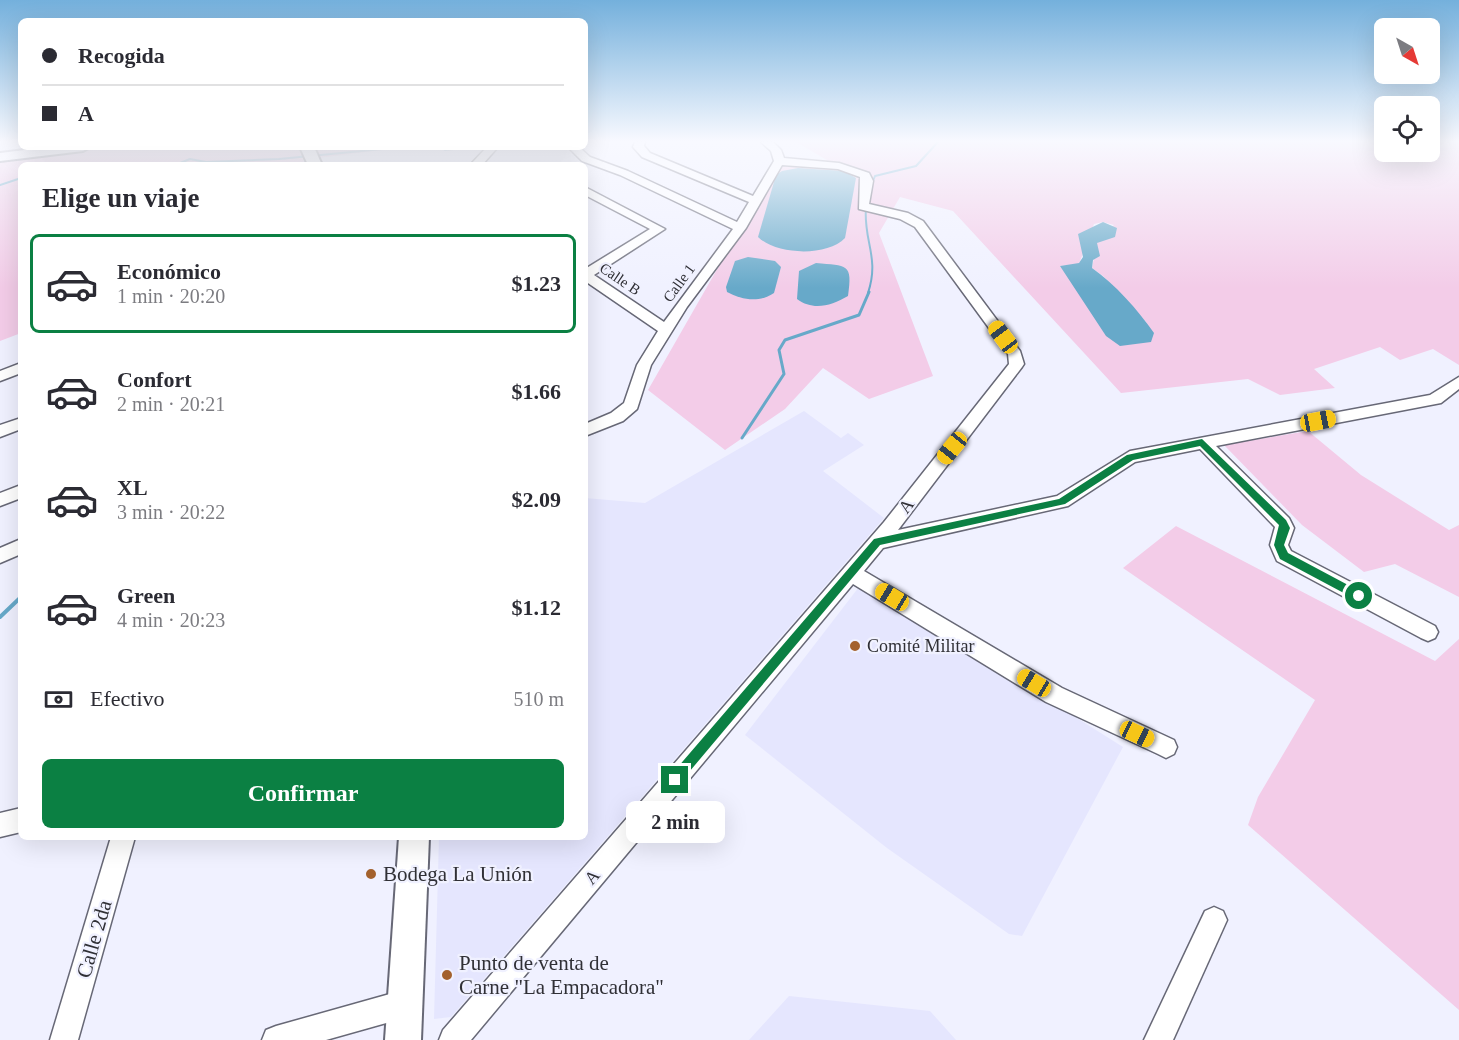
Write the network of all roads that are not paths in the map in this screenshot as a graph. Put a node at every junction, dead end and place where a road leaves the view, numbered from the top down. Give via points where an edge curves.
1 (588, 191) edge
2 (679, 191) edge
3 (721, 191) edge
4 (762, 191) edge
5 (865, 191) edge
6 (756, 201) junction
7 (740, 228) junction
8 (588, 273) edge
9 (588, 277) edge
10 (666, 330) junction
11 (18, 369) edge
12 (0, 376) edge
13 (1459, 382) edge
14 (18, 424) edge
15 (588, 429) edge
16 (0, 431) edge
17 (1202, 442) junction
18 (18, 492) edge
19 (0, 500) edge
20 (877, 542) junction
21 (18, 547) edge
22 (0, 556) edge
23 (851, 573) junction
24 (1428, 632) dead end
25 (1166, 747) dead end
26 (18, 821) edge
27 (0, 825) edge
28 (122, 840) edge
29 (414, 840) edge
30 (1214, 920) dead end
31 (404, 1004) junction
32 (64, 1040) edge
33 (276, 1040) edge
34 (403, 1040) edge
35 (453, 1040) edge
36 (1158, 1040) edge

1 - 8 street via 659,229
2 - 7 street
3 - 6 street
4 - 6 street, Calle 1
5 - 20 street, A via 863,206 904,216 919,224 1018,359 992,398
6 - 7 street, Calle 1
7 - 10 street, Calle 1
9 - 10 street, Calle B
10 - 15 street, Calle 1 via 644,365 631,405 617,417
11 - 12 street
13 - 17 street via 1435,399
14 - 16 street
17 - 20 street via 1130,457 1062,501
17 - 24 street via 1283,523 1279,545 1284,556
18 - 19 street
20 - 23 street, A
21 - 22 street
23 - 25 street via 1054,695
23 - 35 street, A
26 - 27 street
28 - 32 street, Calle 2da
29 - 31 main road
30 - 36 street
31 - 33 street
31 - 34 main road

